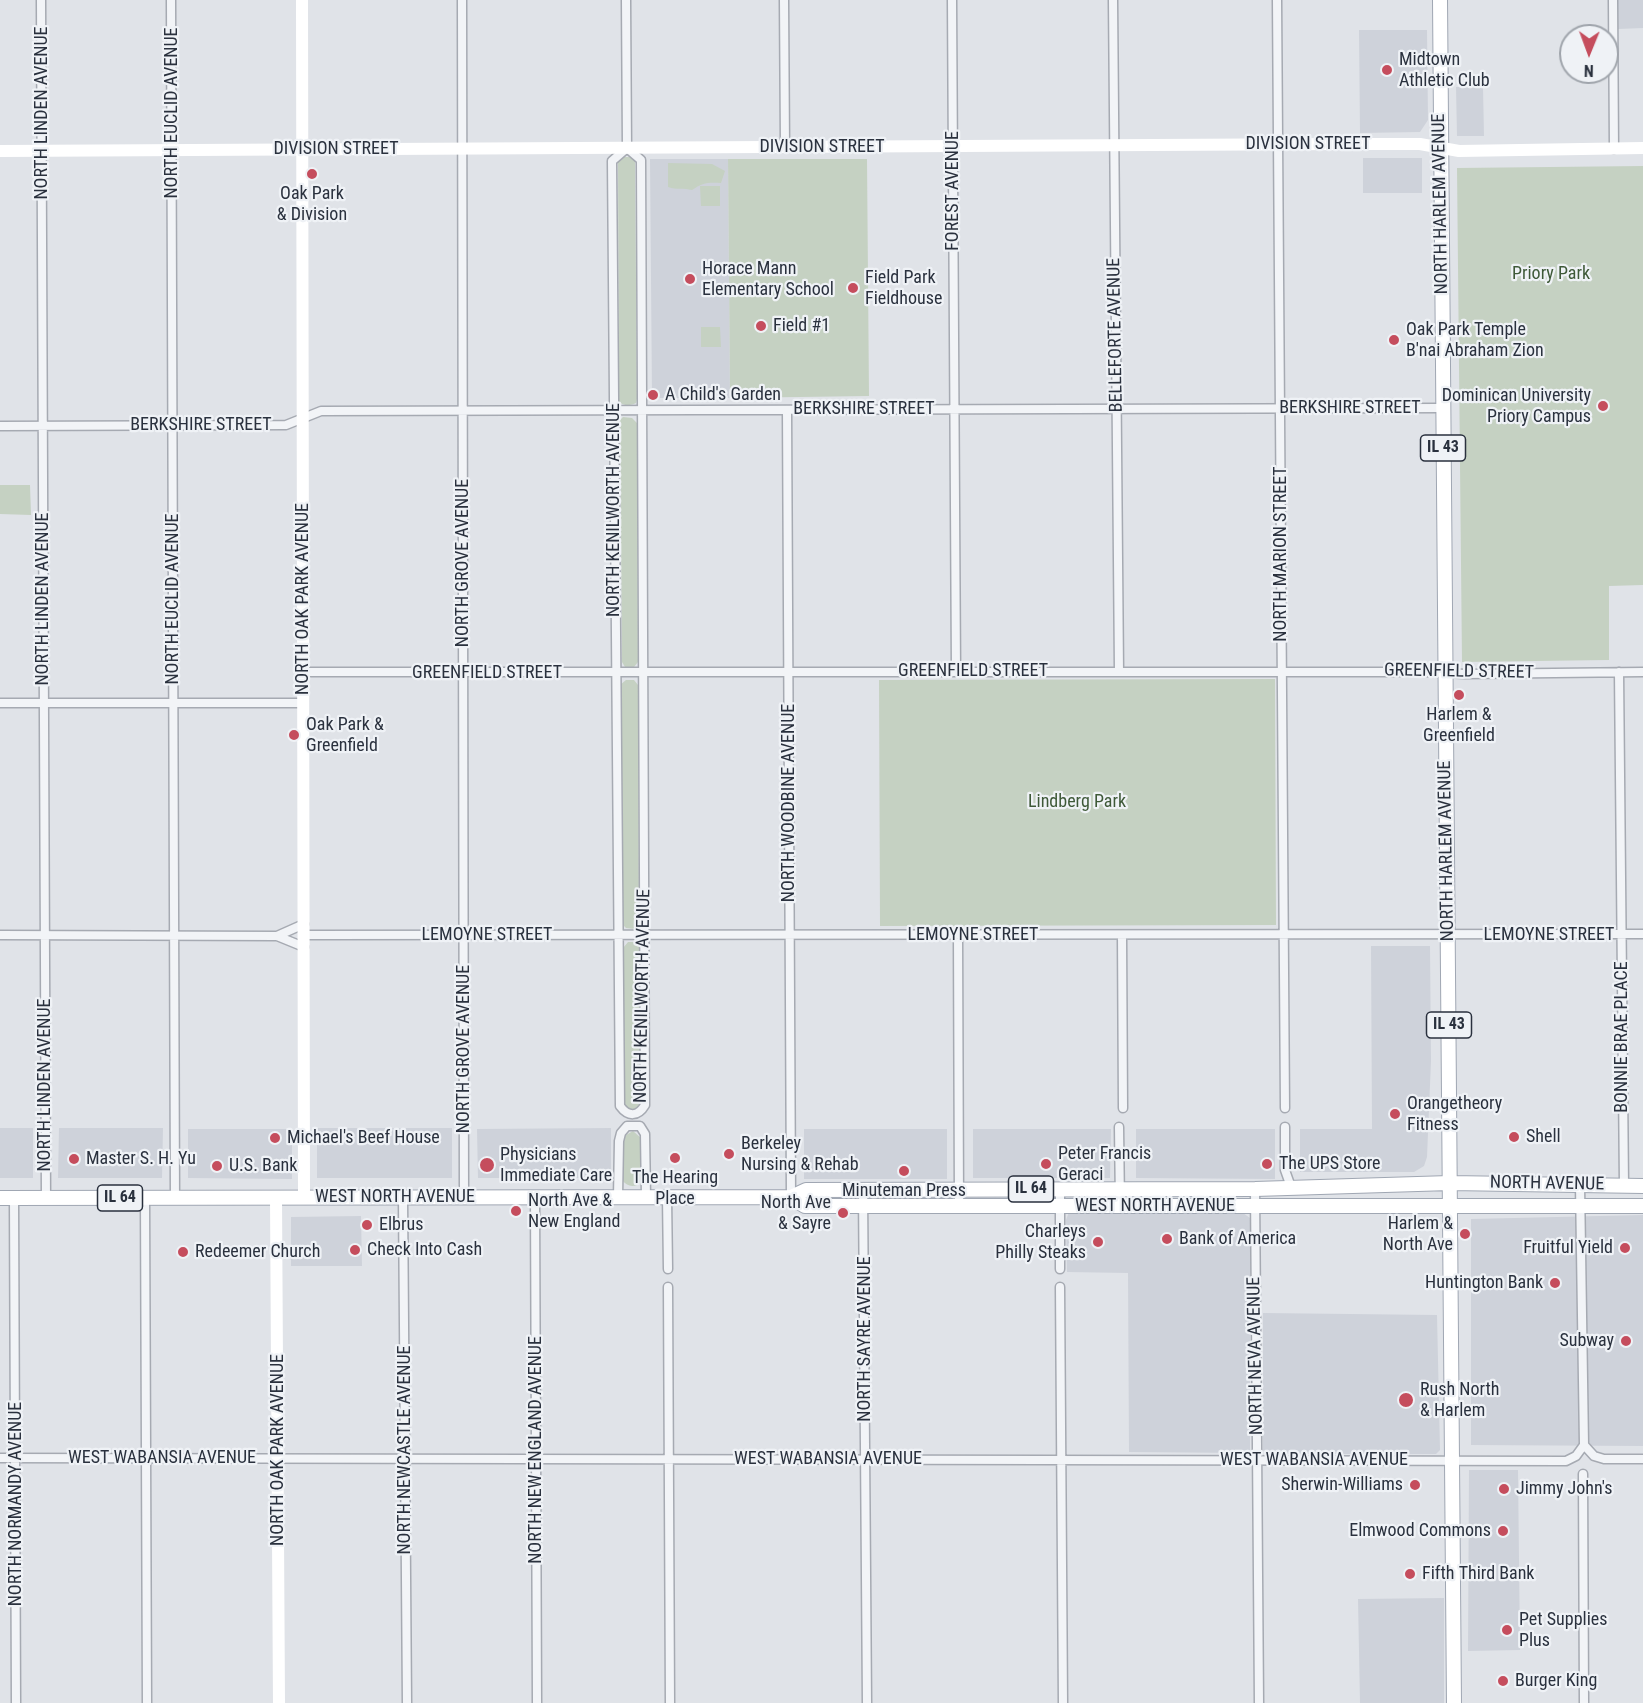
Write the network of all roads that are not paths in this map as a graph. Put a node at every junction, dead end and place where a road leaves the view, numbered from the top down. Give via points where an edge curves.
1 (41, 0) edge
2 (171, 0) edge
3 (302, 0) edge
4 (462, 0) edge
5 (626, 0) edge
6 (784, 0) edge
7 (952, 0) edge
8 (1113, 0) edge
9 (1277, 0) edge
10 (1440, 0) edge
11 (1612, 0) edge
12 (1278, 144) junction
13 (1115, 145) junction
14 (953, 146) junction
15 (1441, 146) junction
16 (785, 147) junction
17 (627, 148) junction
18 (1643, 148) edge
19 (462, 149) junction
20 (1614, 149) junction
21 (172, 150) junction
22 (303, 150) junction
23 (0, 151) edge
24 (42, 151) junction
25 (1443, 408) junction
26 (955, 409) junction
27 (1117, 409) junction
28 (1280, 409) junction
29 (463, 410) junction
30 (614, 410) junction
31 (641, 410) junction
32 (787, 410) junction
33 (303, 418) junction
34 (173, 425) junction
35 (0, 426) edge
36 (43, 426) junction
37 (956, 670) junction
38 (1119, 671) junction
39 (1282, 671) junction
40 (303, 672) junction
41 (616, 672) junction
42 (643, 672) junction
43 (789, 672) junction
44 (1619, 672) junction
45 (1643, 672) edge
46 (463, 673) junction
47 (1446, 673) junction
48 (0, 703) edge
49 (44, 703) junction
50 (173, 703) junction
51 (303, 703) junction
52 (0, 934) edge
53 (45, 934) junction
54 (1622, 934) junction
55 (1643, 934) edge
56 (174, 935) junction
57 (304, 935) junction
58 (464, 935) junction
59 (618, 935) junction
60 (645, 935) junction
61 (790, 935) junction
62 (958, 935) junction
63 (1122, 935) junction
64 (1284, 935) junction
65 (277, 936) junction
66 (1448, 936) junction
67 (1123, 1108) dead end
68 (1285, 1108) dead end
69 (1119, 1127) dead end
70 (1286, 1127) dead end
71 (1450, 1183) junction
72 (1580, 1185) junction
73 (1624, 1186) junction
74 (1643, 1186) edge
75 (1285, 1187) junction
76 (1060, 1189) junction
77 (1120, 1189) junction
78 (1255, 1189) junction
79 (864, 1190) junction
80 (959, 1190) junction
81 (276, 1197) junction
82 (304, 1197) junction
83 (464, 1197) junction
84 (535, 1197) junction
85 (618, 1197) junction
86 (646, 1197) junction
87 (668, 1197) junction
88 (791, 1197) junction
89 (7, 1198) edge
90 (46, 1198) junction
91 (145, 1198) junction
92 (175, 1198) junction
93 (404, 1198) junction
94 (1450, 1205) junction
95 (864, 1206) junction
96 (959, 1206) junction
97 (1060, 1206) junction
98 (1120, 1206) junction
99 (1255, 1206) junction
100 (1643, 1206) edge
101 (1580, 1207) junction
102 (668, 1269) dead end
103 (1060, 1269) dead end
104 (668, 1287) dead end
105 (1060, 1287) dead end
106 (1584, 1445) junction
107 (0, 1458) edge
108 (16, 1458) junction
109 (146, 1458) junction
110 (279, 1458) junction
111 (405, 1458) junction
112 (536, 1459) junction
113 (669, 1459) junction
114 (866, 1459) junction
115 (1061, 1459) junction
116 (1257, 1459) junction
117 (1643, 1459) edge
118 (1452, 1460) junction
119 (1583, 1474) dead end
120 (16, 1703) edge
121 (147, 1703) edge
122 (279, 1703) edge
123 (407, 1703) edge
124 (537, 1703) edge
125 (670, 1703) edge
126 (867, 1703) edge
127 (1063, 1703) edge
128 (1258, 1703) edge
129 (1454, 1703) edge
130 (1584, 1703) edge

1 - 24 street, NORTH LINDEN AVENUE
2 - 21 street, NORTH EUCLID AVENUE
3 - 22 street, NORTH OAK PARK AVENUE
4 - 19 street, NORTH GROVE AVENUE
5 - 17 street
6 - 16 street
7 - 14 street, FOREST AVENUE
8 - 13 street, BELLEFORTE AVENUE
9 - 12 street, NORTH MARION STREET
10 - 15 main road, NORTH HARLEM AVENUE / IL 43
11 - 20 street
12 - 13 street, DIVISION STREET
12 - 15 street, DIVISION STREET
12 - 28 street, NORTH MARION STREET
13 - 14 street, DIVISION STREET
13 - 27 street, BELLEFORTE AVENUE
14 - 16 street, DIVISION STREET
14 - 26 street, FOREST AVENUE
15 - 20 street, DIVISION STREET via 1459,151
15 - 25 main road, NORTH HARLEM AVENUE / IL 43
16 - 17 street, DIVISION STREET
17 - 19 street, DIVISION STREET
17 - 30 street, NORTH KENILWORTH AVENUE via 612,160
17 - 31 street, NORTH KENILWORTH AVENUE via 641,160
18 - 20 street, DIVISION STREET
19 - 22 street, DIVISION STREET
19 - 29 street, NORTH GROVE AVENUE
21 - 22 street, DIVISION STREET
21 - 24 street, DIVISION STREET
21 - 34 street, NORTH EUCLID AVENUE
22 - 33 street, NORTH OAK PARK AVENUE
23 - 24 street, DIVISION STREET
24 - 36 street, NORTH LINDEN AVENUE
25 - 28 street, BERKSHIRE STREET
25 - 47 main road, NORTH HARLEM AVENUE / IL 43
26 - 27 street, BERKSHIRE STREET
26 - 32 street, BERKSHIRE STREET
26 - 37 street, FOREST AVENUE
27 - 28 street, BERKSHIRE STREET
27 - 38 street, BELLEFORTE AVENUE
28 - 39 street, NORTH MARION STREET
29 - 30 street, BERKSHIRE STREET
29 - 33 street, BERKSHIRE STREET via 321,411
29 - 46 street, NORTH GROVE AVENUE
30 - 31 street, BERKSHIRE STREET
30 - 41 street, NORTH KENILWORTH AVENUE
31 - 32 street, BERKSHIRE STREET
31 - 42 street, NORTH KENILWORTH AVENUE
32 - 43 street, NORTH WOODBINE AVENUE
33 - 34 street, BERKSHIRE STREET via 286,425
33 - 40 street, NORTH OAK PARK AVENUE
34 - 36 street, BERKSHIRE STREET
34 - 50 street, NORTH EUCLID AVENUE
35 - 36 street, BERKSHIRE STREET
36 - 49 street, NORTH LINDEN AVENUE
37 - 38 street, GREENFIELD STREET
37 - 43 street, GREENFIELD STREET
38 - 39 street, GREENFIELD STREET
39 - 47 street, GREENFIELD STREET
39 - 64 street, NORTH MARION STREET
40 - 46 street, GREENFIELD STREET
40 - 51 street, NORTH OAK PARK AVENUE
41 - 42 street, GREENFIELD STREET
41 - 46 street, GREENFIELD STREET
41 - 59 street, NORTH KENILWORTH AVENUE
42 - 43 street, GREENFIELD STREET
42 - 60 street, NORTH KENILWORTH AVENUE
43 - 61 street, NORTH WOODBINE AVENUE
44 - 45 street, GREENFIELD STREET
44 - 47 street, GREENFIELD STREET
44 - 54 street, BONNIE BRAE PLACE
46 - 58 street, NORTH GROVE AVENUE
47 - 66 main road, NORTH HARLEM AVENUE / IL 43
48 - 49 street
49 - 50 street
49 - 53 street, NORTH LINDEN AVENUE
50 - 51 street
50 - 56 street, NORTH EUCLID AVENUE
51 - 57 street, NORTH OAK PARK AVENUE
52 - 53 street
53 - 56 street
53 - 90 street, NORTH LINDEN AVENUE
54 - 55 street, LEMOYNE STREET
54 - 66 street, LEMOYNE STREET
54 - 73 street, BONNIE BRAE PLACE
56 - 65 street
56 - 92 street, NORTH EUCLID AVENUE
57 - 58 street, LEMOYNE STREET
57 - 65 street
57 - 65 street
57 - 82 street, NORTH OAK PARK AVENUE
58 - 59 street, LEMOYNE STREET
58 - 83 street, NORTH GROVE AVENUE
59 - 60 street, LEMOYNE STREET
59 - 60 street, NORTH KENILWORTH AVENUE via 620,1106 630,1115 642,1111 645,1105
60 - 61 street, LEMOYNE STREET
61 - 62 street, LEMOYNE STREET
61 - 88 street, NORTH WOODBINE AVENUE
62 - 63 street, LEMOYNE STREET
62 - 80 street
63 - 64 street, LEMOYNE STREET
63 - 67 street
64 - 66 street, LEMOYNE STREET
64 - 68 street, NORTH MARION STREET
66 - 71 main road, NORTH HARLEM AVENUE / IL 43
69 - 77 street
70 - 75 street
71 - 72 main road, NORTH AVENUE / IL 64
71 - 75 main road, WEST NORTH AVENUE / IL 64
71 - 94 main road, NORTH HARLEM AVENUE / IL 43
72 - 73 main road, NORTH AVENUE / IL 64
72 - 101 street
73 - 74 main road, NORTH AVENUE / IL 64
75 - 78 main road, WEST NORTH AVENUE / IL 64
76 - 77 main road, WEST NORTH AVENUE / IL 64
76 - 80 main road, WEST NORTH AVENUE / IL 64
76 - 97 street
77 - 78 main road, WEST NORTH AVENUE / IL 64
77 - 98 street
78 - 99 street, NORTH NEVA AVENUE
79 - 80 main road, WEST NORTH AVENUE / IL 64
79 - 88 main road, WEST NORTH AVENUE / IL 64 via 806,1190
79 - 95 street, NORTH SAYRE AVENUE
80 - 96 street
81 - 82 main road, WEST NORTH AVENUE / IL 64
81 - 92 main road, WEST NORTH AVENUE / IL 64
81 - 110 street, NORTH OAK PARK AVENUE
82 - 93 main road, WEST NORTH AVENUE / IL 64
83 - 84 main road, WEST NORTH AVENUE / IL 64
83 - 93 main road, WEST NORTH AVENUE / IL 64
84 - 85 main road, WEST NORTH AVENUE / IL 64
84 - 112 street, NORTH NEW ENGLAND AVENUE
85 - 86 main road, WEST NORTH AVENUE / IL 64
85 - 86 street, NORTH KENILWORTH AVENUE via 621,1133 627,1126 640,1126 645,1134
86 - 87 main road, WEST NORTH AVENUE / IL 64
87 - 88 main road, WEST NORTH AVENUE / IL 64
87 - 102 street
88 - 95 main road, WEST NORTH AVENUE / IL 64 via 805,1206
89 - 90 main road, WEST NORTH AVENUE / IL 64
89 - 108 street, NORTH NORMANDY AVENUE
90 - 91 main road, WEST NORTH AVENUE / IL 64
91 - 92 main road, WEST NORTH AVENUE / IL 64
91 - 109 street
93 - 111 street, NORTH NEWCASTLE AVENUE
94 - 99 main road, WEST NORTH AVENUE / IL 64
94 - 101 main road, NORTH AVENUE / IL 64
94 - 118 main road, NORTH HARLEM AVENUE / IL 43
95 - 96 main road, WEST NORTH AVENUE / IL 64
95 - 114 street, NORTH SAYRE AVENUE
96 - 97 main road, WEST NORTH AVENUE / IL 64
97 - 98 main road, WEST NORTH AVENUE / IL 64
97 - 103 street
98 - 99 main road, WEST NORTH AVENUE / IL 64
99 - 116 street, NORTH NEVA AVENUE
100 - 101 main road, NORTH AVENUE / IL 64
101 - 106 street
104 - 113 street
105 - 115 street
106 - 117 street via 1594,1456 1604,1459
106 - 118 street, WEST WABANSIA AVENUE via 1566,1461
107 - 108 street, WEST WABANSIA AVENUE
108 - 109 street, WEST WABANSIA AVENUE
108 - 120 street, NORTH NORMANDY AVENUE
109 - 110 street, WEST WABANSIA AVENUE
109 - 121 street
110 - 111 street, WEST WABANSIA AVENUE
110 - 122 street, NORTH OAK PARK AVENUE
111 - 112 street, WEST WABANSIA AVENUE
111 - 123 street, NORTH NEWCASTLE AVENUE
112 - 113 street, WEST WABANSIA AVENUE
112 - 124 street, NORTH NEW ENGLAND AVENUE
113 - 114 street, WEST WABANSIA AVENUE
113 - 125 street
114 - 115 street, WEST WABANSIA AVENUE
114 - 126 street, NORTH SAYRE AVENUE
115 - 116 street, WEST WABANSIA AVENUE
115 - 127 street
116 - 118 street, WEST WABANSIA AVENUE
116 - 128 street, NORTH NEVA AVENUE
118 - 129 main road, NORTH HARLEM AVENUE / IL 43
119 - 130 street

